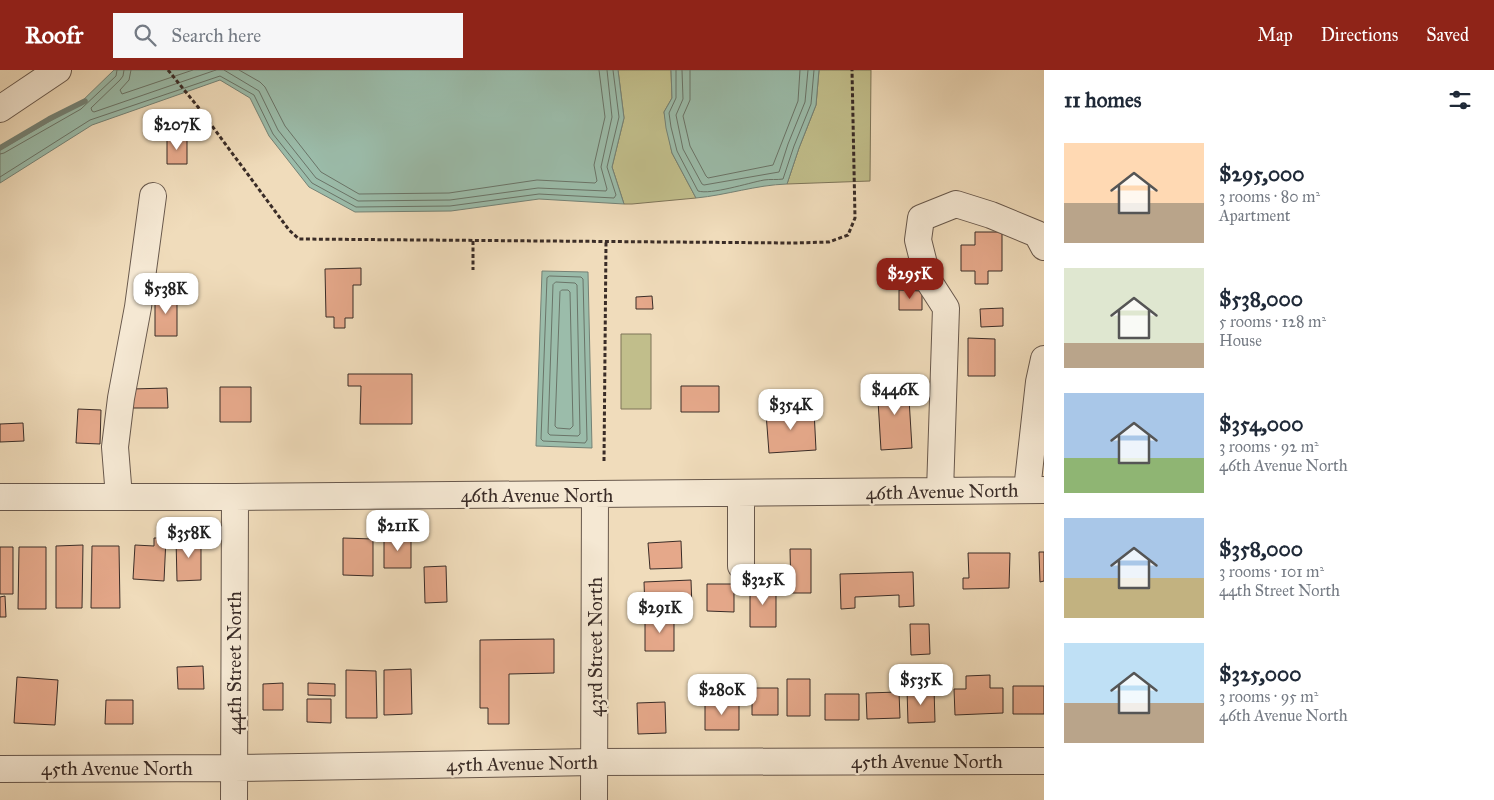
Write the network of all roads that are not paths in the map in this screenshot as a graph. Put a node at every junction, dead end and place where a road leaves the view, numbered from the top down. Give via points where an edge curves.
1 (58, 70) edge
2 (0, 109) edge
3 (153, 196) dead end
4 (1044, 247) edge
5 (1044, 359) edge
6 (1036, 490) edge
7 (940, 491) junction
8 (741, 493) junction
9 (596, 494) junction
10 (0, 497) edge
11 (119, 497) junction
12 (235, 497) junction
13 (741, 566) dead end
14 (1044, 761) edge
15 (594, 762) junction
16 (234, 768) junction
17 (0, 769) edge
18 (234, 800) edge
19 (594, 800) edge

1 - 2 street
3 - 11 street via 116,437
4 - 7 street via 1037,234 956,204 922,218 918,240 928,280 946,308
5 - 6 street via 1039,382
6 - 7 street, 46th Avenue North
7 - 8 street, 46th Avenue North
8 - 9 street, 46th Avenue North
8 - 13 street
9 - 12 street, 46th Avenue North
9 - 15 street, 43rd Street North
10 - 11 street, 46th Avenue North
11 - 12 street, 46th Avenue North
12 - 16 street, 44th Street North
14 - 15 street, 45th Avenue North
15 - 16 street, 45th Avenue North
15 - 19 street, 43rd Street North
16 - 17 street, 45th Avenue North
16 - 18 street, 44th Street North

